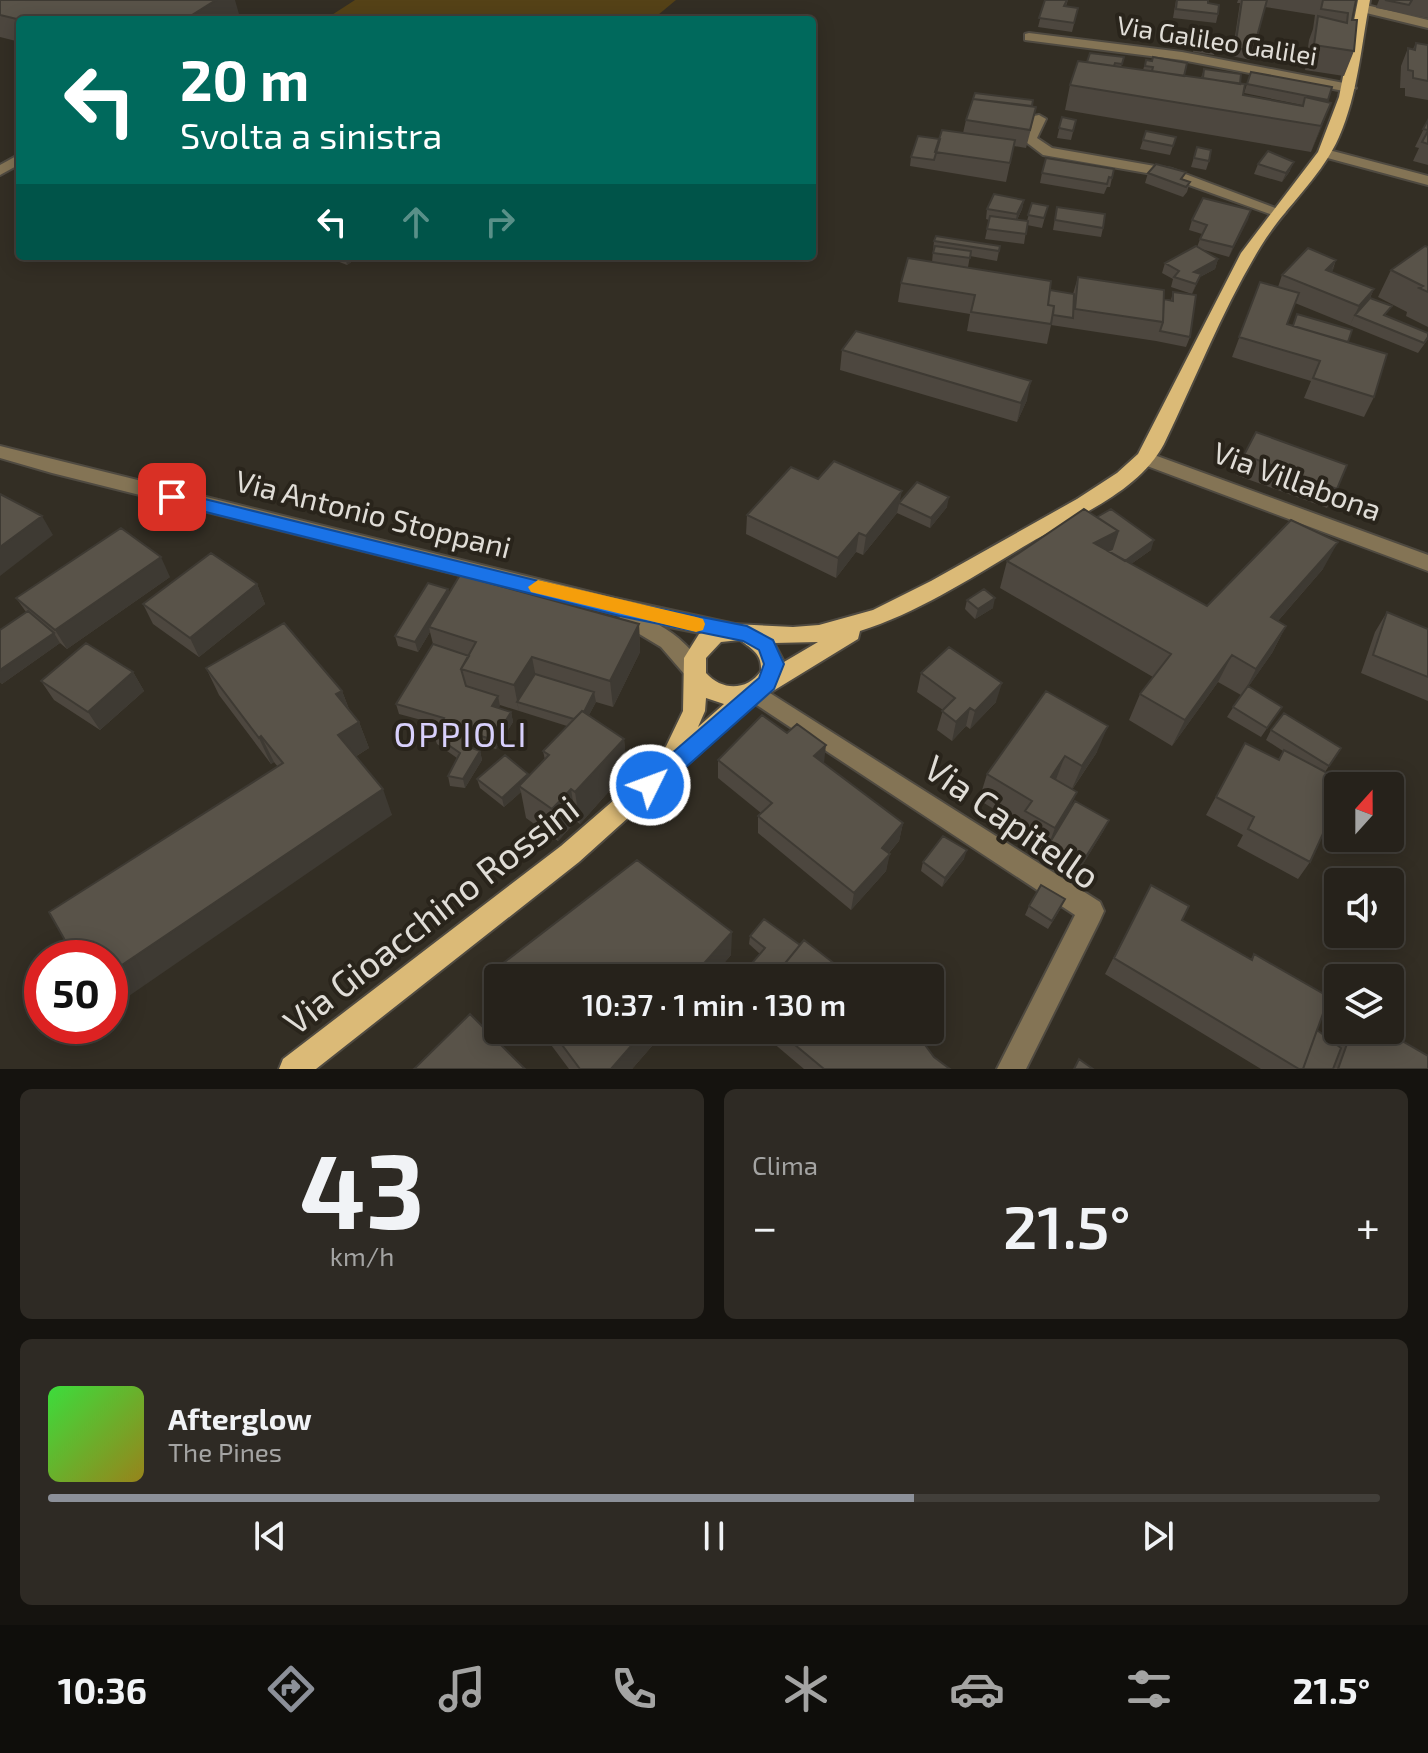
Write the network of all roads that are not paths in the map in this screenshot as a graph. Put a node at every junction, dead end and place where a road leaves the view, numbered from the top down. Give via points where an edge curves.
1 (1363, 4) edge
2 (1428, 24) edge
3 (1029, 37) dead end
4 (1349, 88) junction
5 (1039, 119) edge
6 (1325, 153) junction
7 (1428, 181) edge
8 (1278, 212) junction
9 (0, 452) edge
10 (1146, 458) junction
11 (1428, 563) edge
12 (592, 601) junction
13 (877, 616) junction
14 (741, 633) junction
15 (695, 673) junction
16 (758, 690) junction
17 (650, 785) junction
18 (293, 1069) edge
19 (1011, 1069) edge

1 - 2 street
1 - 4 main road
3 - 4 street, Via Galileo Galilei via 1182,56
4 - 6 main road
5 - 8 street via 1029,139 1048,152 1167,172
6 - 7 street
6 - 8 main road
8 - 10 main road via 1248,255
9 - 12 street, Via Antonio Stoppani
10 - 11 street, Via Villabona
10 - 13 main road via 1091,499
12 - 14 street
12 - 15 street via 656,631
13 - 14 main road via 804,635
13 - 16 main road
14 - 15 main road via 723,633 703,643 693,660
14 - 16 main road via 766,645 772,654 774,664
15 - 16 main road via 703,685 726,696
15 - 17 main road via 694,711
16 - 17 main road
16 - 19 street, Via Capitello via 1091,911
17 - 18 main road, Via Gioacchino Rossini via 570,854

